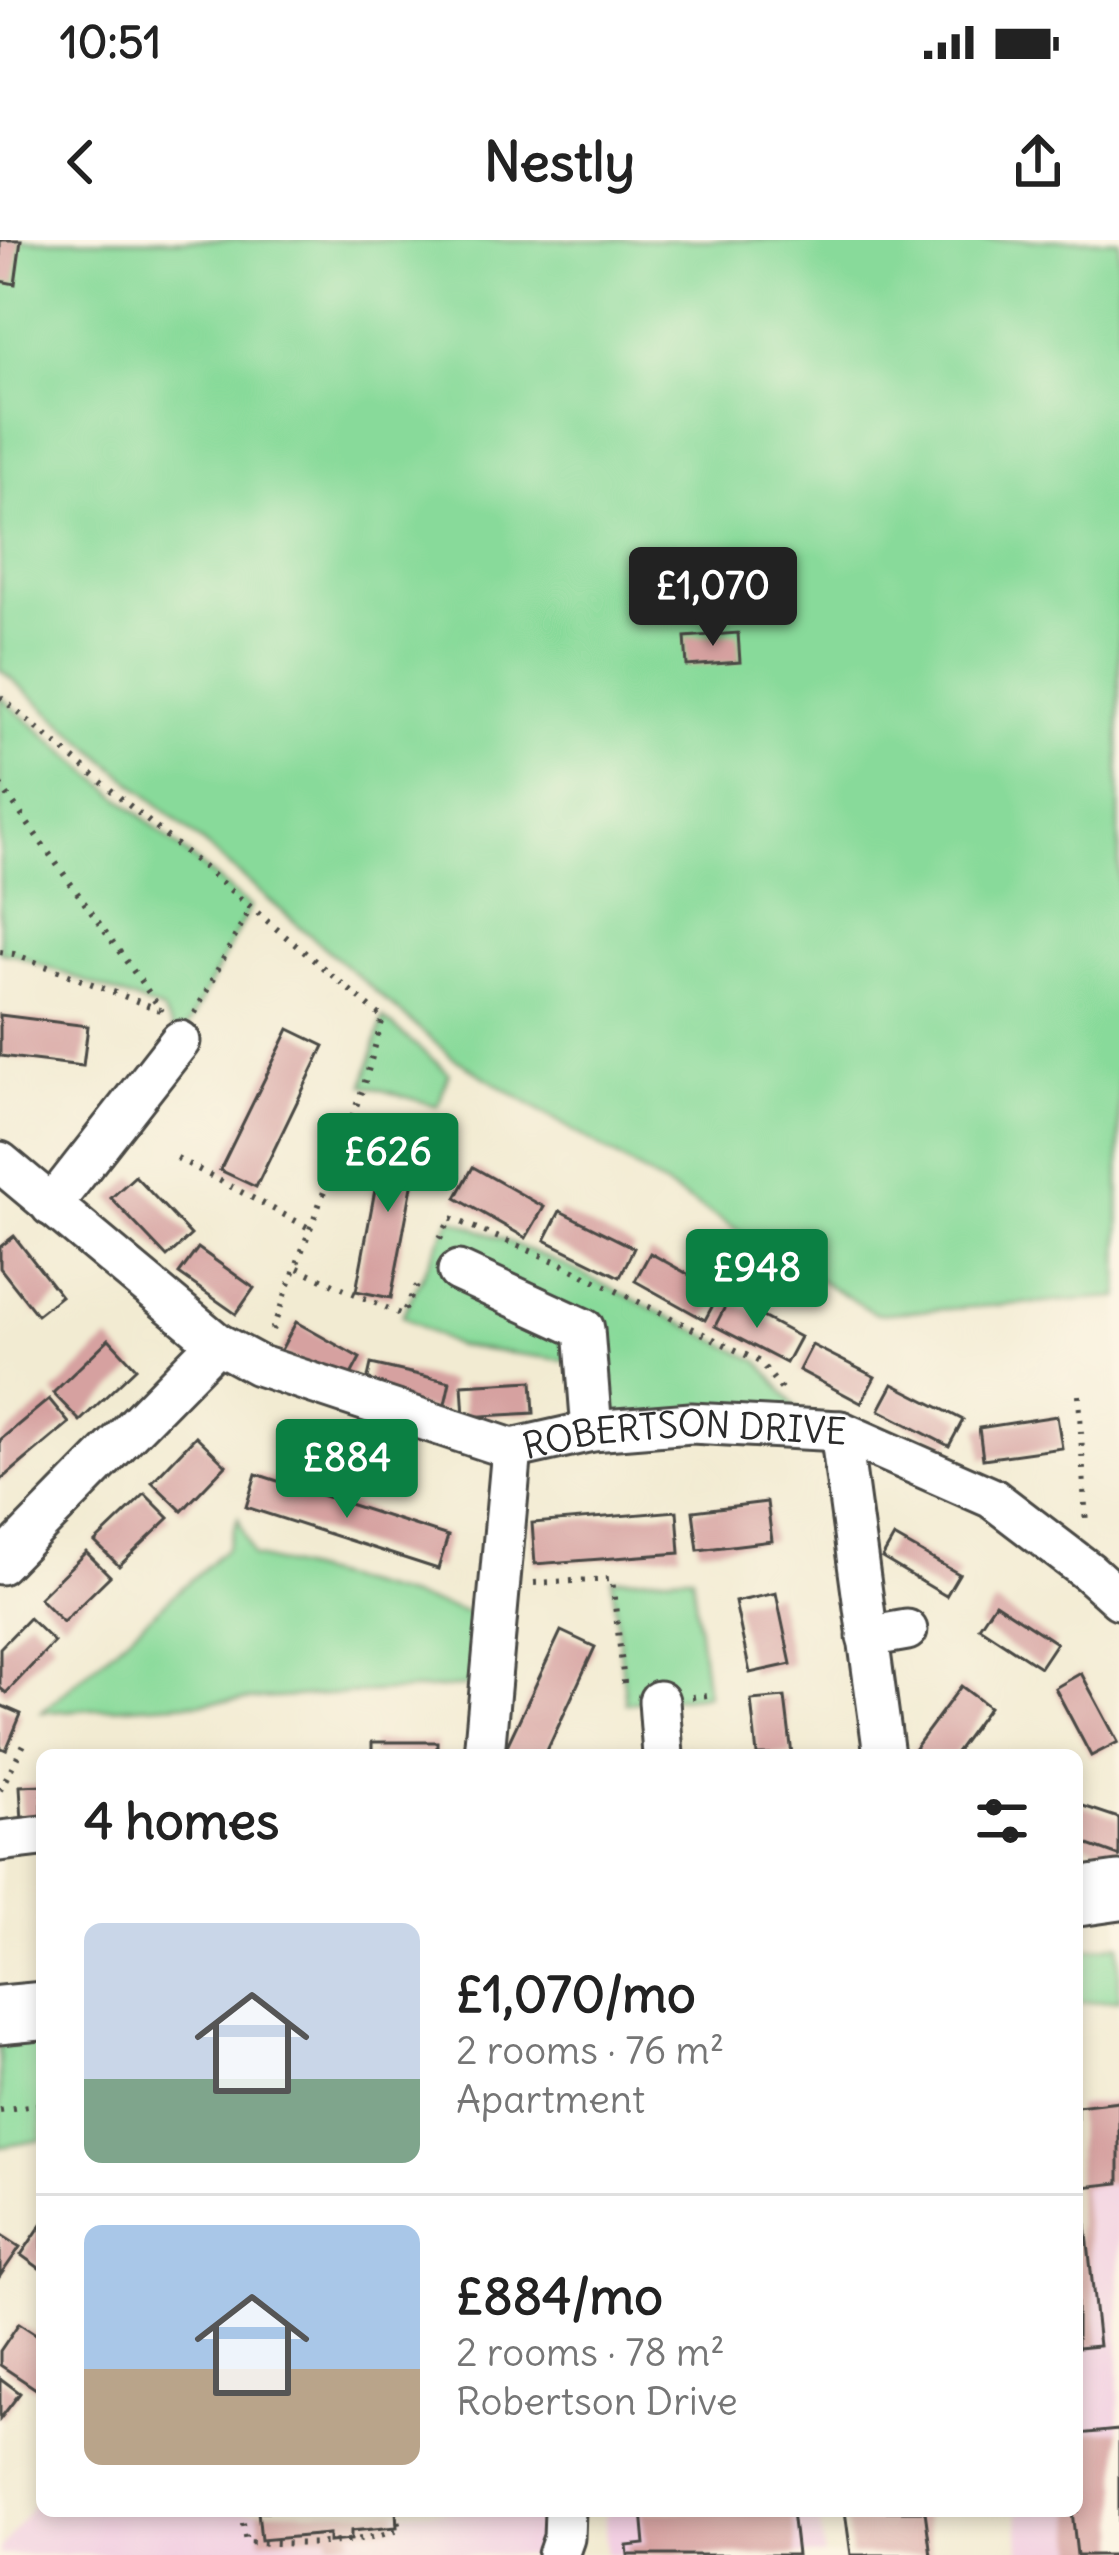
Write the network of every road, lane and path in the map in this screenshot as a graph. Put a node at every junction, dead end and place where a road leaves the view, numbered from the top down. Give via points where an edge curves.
1 (0, 697) edge
2 (0, 785) edge
3 (250, 907) junction
4 (0, 952) edge
5 (171, 1026) junction
6 (177, 1158) dead end
7 (0, 1162) edge
8 (52, 1206) junction
9 (311, 1229) junction
10 (458, 1271) dead end
11 (217, 1343) junction
12 (258, 1364) junction
13 (1079, 1396) dead end
14 (592, 1431) junction
15 (840, 1431) junction
16 (512, 1449) junction
17 (0, 1564) edge
18 (1089, 1572) junction
19 (500, 1585) junction
20 (1119, 1599) edge
21 (907, 1630) dead end
22 (867, 1636) junction
23 (707, 1695) dead end
24 (659, 1701) junction
25 (24, 1744) dead end
26 (485, 1749) edge
27 (663, 1749) edge
28 (883, 1749) edge
29 (0, 1790) edge
30 (1119, 1891) edge
31 (1083, 1896) edge
32 (36, 2012) edge
33 (0, 2015) edge
34 (36, 2105) edge
35 (0, 2110) edge
36 (242, 2517) edge
37 (398, 2517) edge
38 (565, 2517) edge
39 (558, 2555) edge

1 - 3 path
2 - 5 path
3 - 5 path
3 - 9 path via 383,1018
4 - 5 path
5 - 8 street
6 - 9 path
7 - 8 street, ROBERTSON DRIVE
8 - 11 street, ROBERTSON DRIVE
9 - 12 path
10 - 14 street via 584,1329
11 - 12 street, ROBERTSON DRIVE
11 - 17 street
12 - 16 street, ROBERTSON DRIVE
13 - 18 path
14 - 15 street, ROBERTSON DRIVE via 691,1424
14 - 16 street, ROBERTSON DRIVE
15 - 18 street, ROBERTSON DRIVE via 992,1498
15 - 22 street
16 - 19 street
18 - 20 street, ROBERTSON DRIVE
19 - 24 path via 612,1579 626,1703
19 - 26 street
21 - 22 street
22 - 28 street
23 - 24 path
24 - 27 street
25 - 29 path
30 - 31 street
32 - 33 street
34 - 35 path
36 - 37 path via 246,2542 324,2545 399,2530
38 - 39 street

